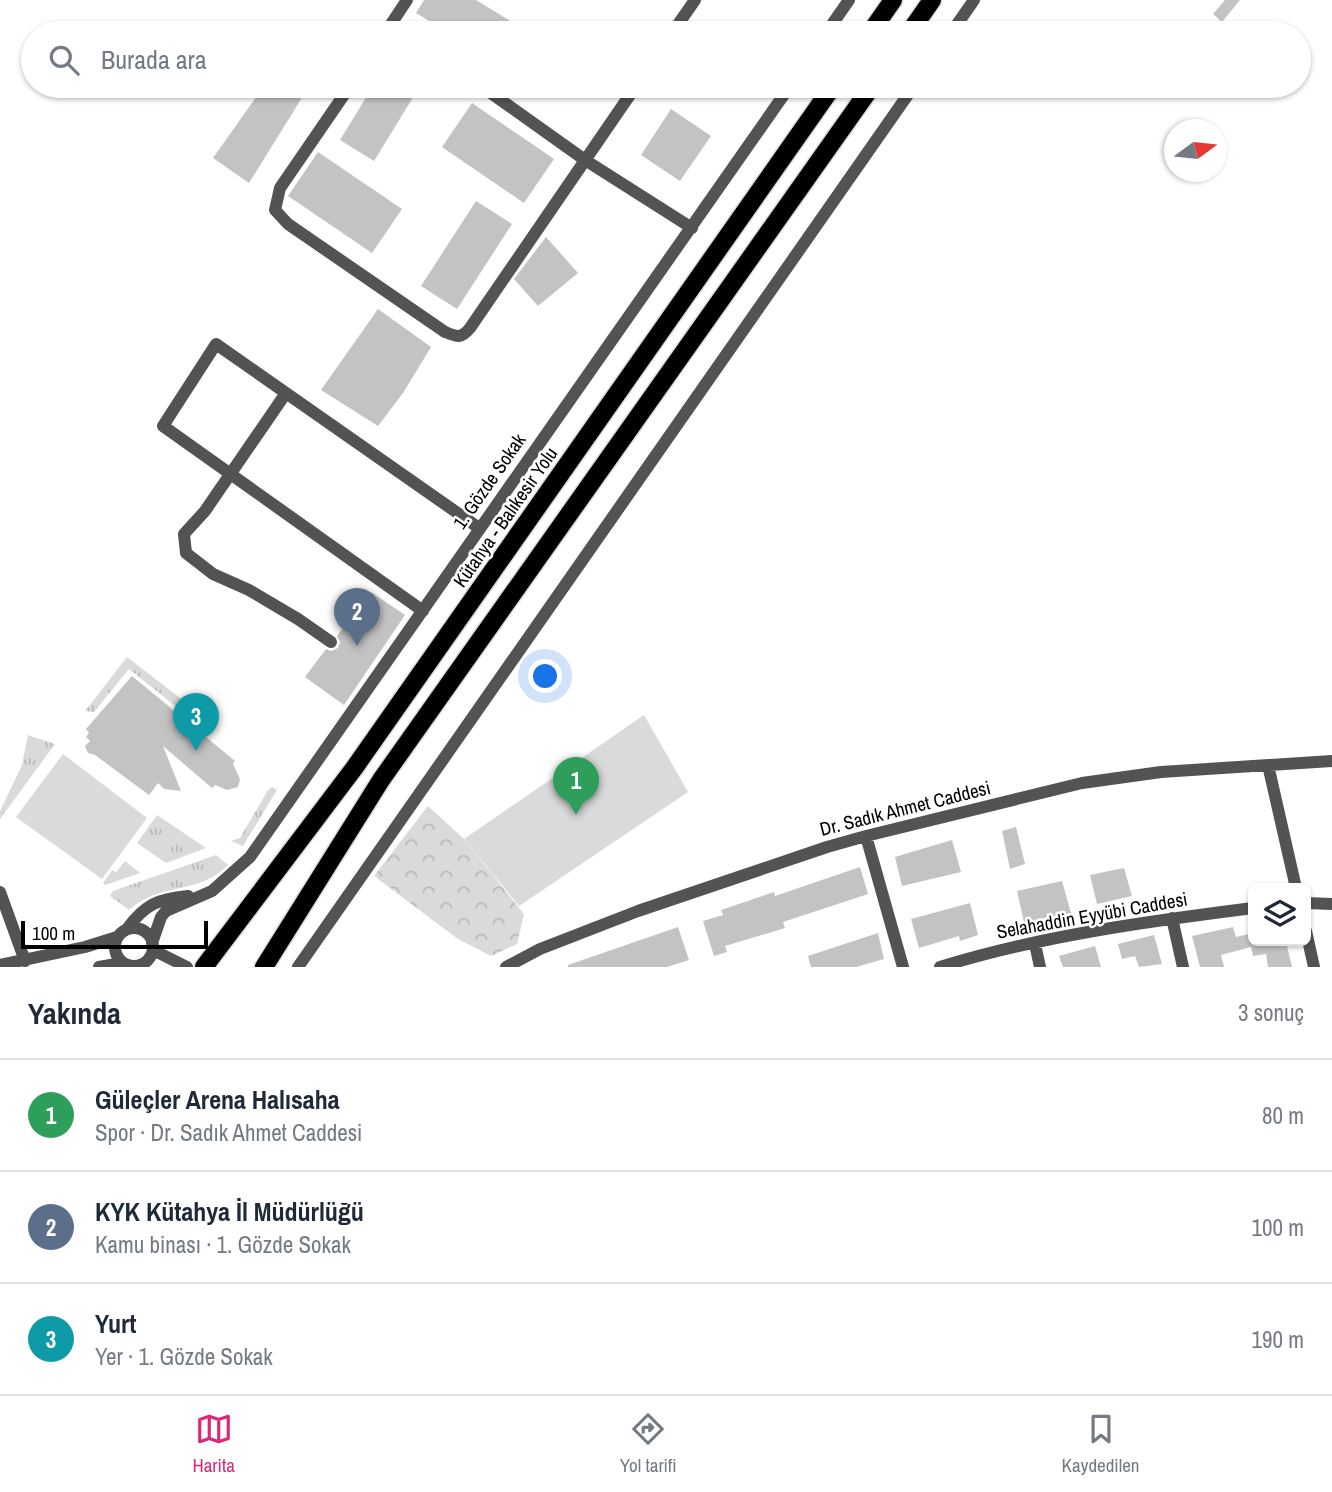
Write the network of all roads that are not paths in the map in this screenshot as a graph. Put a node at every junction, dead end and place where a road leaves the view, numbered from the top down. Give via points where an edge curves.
1 (407, 0) edge
2 (695, 0) edge
3 (849, 0) edge
4 (893, 0) edge
5 (932, 0) edge
6 (974, 0) edge
7 (394, 21) edge
8 (680, 21) edge
9 (834, 21) edge
10 (878, 21) edge
11 (917, 21) edge
12 (959, 21) edge
13 (341, 98) edge
14 (498, 98) edge
15 (628, 98) edge
16 (782, 98) edge
17 (825, 98) edge
18 (864, 98) edge
19 (906, 98) edge
20 (584, 160) junction
21 (692, 228) junction
22 (286, 393) junction
23 (230, 473) junction
24 (479, 528) junction
25 (423, 611) junction
26 (331, 642) dead end
27 (1332, 761) edge
28 (1268, 765) junction
29 (866, 836) junction
30 (1295, 883) edge
31 (212, 891) junction
32 (0, 892) edge
33 (1311, 903) edge
34 (1332, 904) edge
35 (1248, 909) edge
36 (1172, 918) junction
37 (122, 933) junction
38 (1035, 944) junction
39 (153, 946) junction
40 (1309, 946) edge
41 (25, 961) junction
42 (0, 965) edge
43 (125, 965) edge
44 (144, 965) edge
45 (99, 967) edge
46 (187, 967) edge
47 (204, 967) edge
48 (264, 967) edge
49 (298, 967) edge
50 (506, 967) edge
51 (903, 967) edge
52 (940, 967) edge
53 (1040, 967) edge
54 (1184, 967) edge
55 (1314, 967) edge

1 - 7 street
2 - 8 street
3 - 9 street
4 - 10 highway
5 - 11 highway
6 - 12 street
13 - 20 street via 280,188 275,210 288,224 457,337 471,328
14 - 20 street
15 - 20 street
16 - 21 street, 1. Gözde Sokak
17 - 47 highway, Kütahya - Balıkesir Yolu via 355,767
18 - 48 highway via 382,780
19 - 49 street
20 - 21 street
21 - 24 street, 1. Gözde Sokak
22 - 23 street
22 - 23 street via 216,344 163,426
22 - 24 street
23 - 25 street
23 - 26 street via 184,534 186,553 213,574 259,596
24 - 25 street, 1. Gözde Sokak
25 - 31 street, 1. Gözde Sokak via 250,857
27 - 28 street, Dr. Sadık Ahmet Caddesi
28 - 29 street, Dr. Sadık Ahmet Caddesi via 1082,783
28 - 30 street
29 - 50 street, Dr. Sadık Ahmet Caddesi via 638,911
29 - 51 street
31 - 37 street via 151,904
31 - 39 street via 166,911
32 - 41 street
33 - 34 street
35 - 36 street, Selahaddin Eyyübi Caddesi
36 - 38 street, Selahaddin Eyyübi Caddesi
36 - 54 street
37 - 39 street via 140,929
37 - 41 street
37 - 43 street via 116,954
38 - 52 street, Selahaddin Eyyübi Caddesi
38 - 53 street
39 - 44 street
39 - 46 street
40 - 55 street
41 - 42 street
43 - 44 street
43 - 45 street

